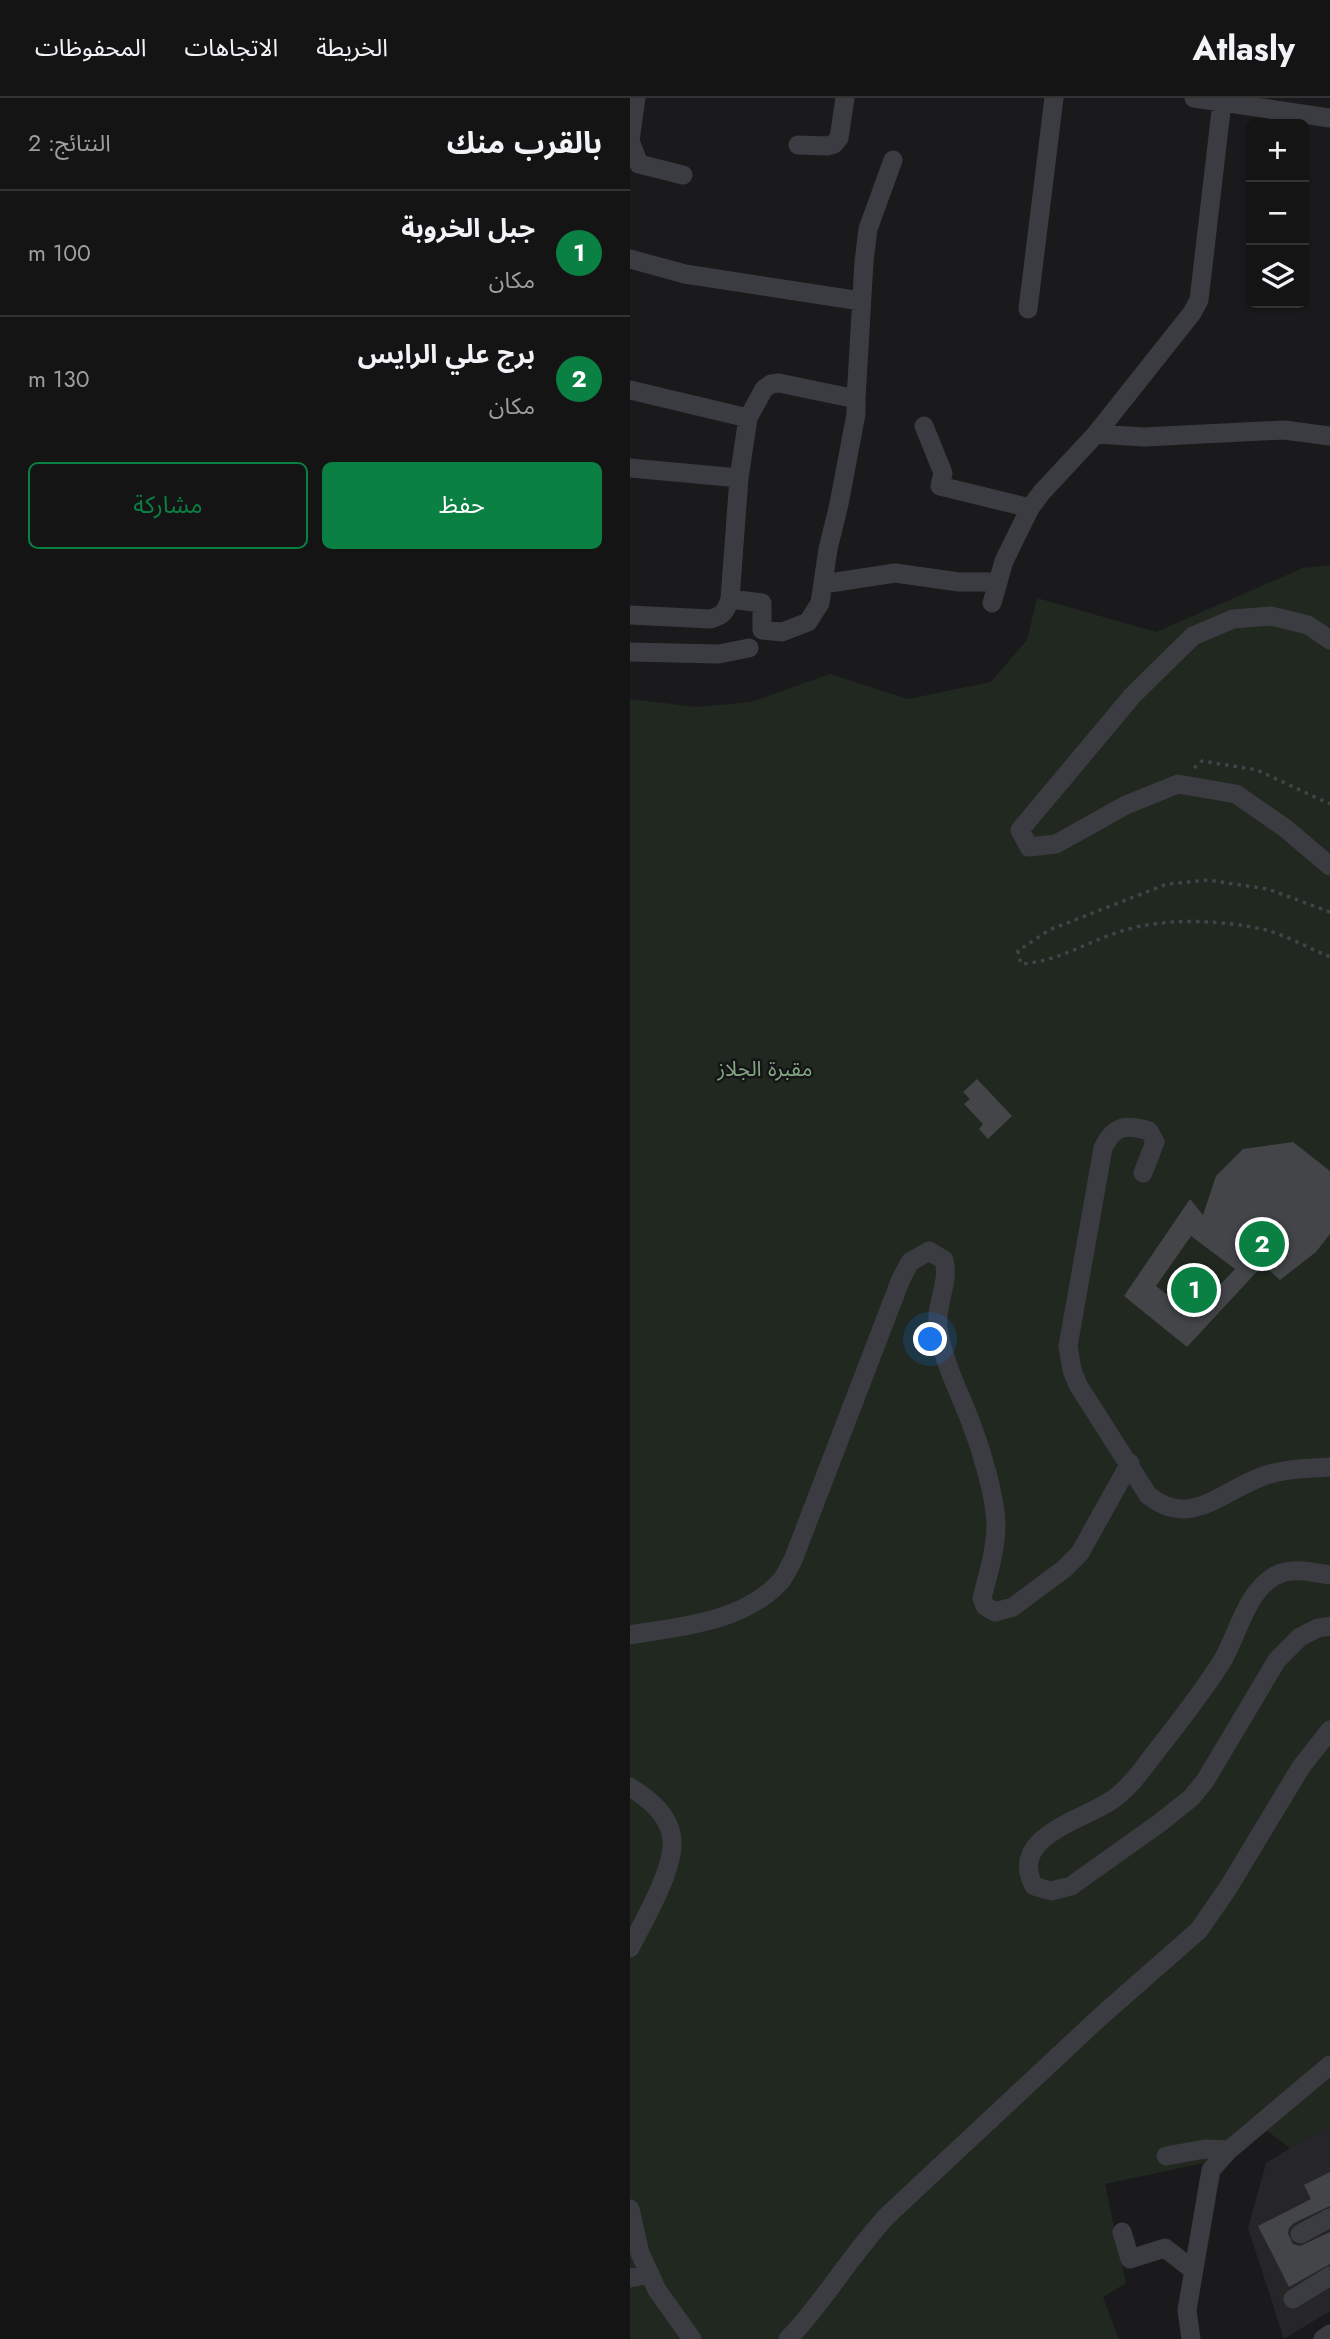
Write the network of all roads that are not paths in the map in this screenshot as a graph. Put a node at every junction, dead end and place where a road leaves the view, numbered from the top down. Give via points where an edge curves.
1 (636, 98) edge
2 (845, 98) edge
3 (1054, 98) edge
4 (1194, 98) edge
5 (1222, 102) junction
6 (1330, 118) edge
7 (798, 145) dead end
8 (892, 160) dead end
9 (683, 174) dead end
10 (630, 259) edge
11 (861, 301) junction
12 (1028, 309) dead end
13 (630, 390) edge
14 (856, 398) junction
15 (748, 418) junction
16 (924, 426) dead end
17 (1096, 434) junction
18 (1330, 436) edge
19 (630, 468) edge
20 (739, 478) junction
21 (1030, 508) junction
22 (997, 582) junction
23 (822, 584) junction
24 (730, 598) junction
25 (992, 603) dead end
26 (630, 615) edge
27 (1330, 640) edge
28 (749, 648) dead end
29 (631, 652) edge
30 (1330, 866) edge
31 (1143, 1173) dead end
32 (1129, 1464) junction
33 (1330, 1467) edge
34 (1330, 1575) edge
35 (1330, 1626) edge
36 (630, 1635) edge
37 (1330, 1730) edge
38 (630, 1787) edge
39 (630, 1948) edge
40 (1330, 2065) edge
41 (1229, 2150) junction
42 (1166, 2156) dead end
43 (630, 2209) edge
44 (1330, 2218) edge
45 (1122, 2232) dead end
46 (1300, 2234) dead end
47 (1193, 2270) junction
48 (650, 2274) junction
49 (1330, 2276) edge
50 (630, 2278) edge
51 (1293, 2299) dead end
52 (1330, 2334) edge
53 (692, 2339) edge
54 (788, 2339) edge
55 (1191, 2339) edge
56 (1323, 2339) edge

1 - 9 street via 630,141 639,164
2 - 7 street via 834,144
3 - 12 street
4 - 5 street
5 - 6 street
5 - 17 street via 1199,300
8 - 11 street via 868,229
10 - 11 street via 685,274
11 - 14 street
13 - 15 street
14 - 15 street via 771,384 757,398
14 - 23 street
15 - 20 street
16 - 21 street via 943,473 940,486
17 - 18 street via 1144,437 1284,430
17 - 21 street
19 - 20 street
20 - 24 street
21 - 22 street
22 - 23 street via 895,573
22 - 25 street
23 - 24 street via 820,603 808,622 782,632 762,630 762,603
24 - 26 street via 726,611 710,619
27 - 30 street via 1308,625 1271,616 1233,619 1193,636 1133,695 1020,830 1029,846 1056,844 1126,805 1178,784 1236,793
28 - 29 street via 719,654
31 - 32 street via 1155,1142 1149,1131 1121,1128 1109,1135 1068,1346 1078,1385
32 - 33 street via 1148,1495 1183,1511 1285,1469
32 - 36 street via 1080,1553 1064,1569 1013,1607 995,1612 985,1606 982,1598 996,1525 991,1492 938,1330 936,1311 947,1272 944,1260 929,1251 910,1262 901,1279 781,1581 761,1598 715,1620
34 - 35 street via 1284,1571 1270,1578 1255,1594 1223,1659 1141,1772 1113,1799 1035,1844 1028,1859 1028,1876 1034,1886 1051,1891 1071,1886 1191,1798 1206,1781 1277,1660 1300,1637
37 - 54 street via 1301,1767 1199,1930 888,2215
38 - 39 street via 650,1799 666,1819 672,1841 666,1873
40 - 41 street
41 - 42 street
41 - 47 street via 1211,2170
43 - 48 street
44 - 46 street
45 - 47 street via 1130,2259 1165,2248
47 - 55 street via 1187,2310
48 - 50 street
48 - 53 street
49 - 51 street
52 - 56 street

